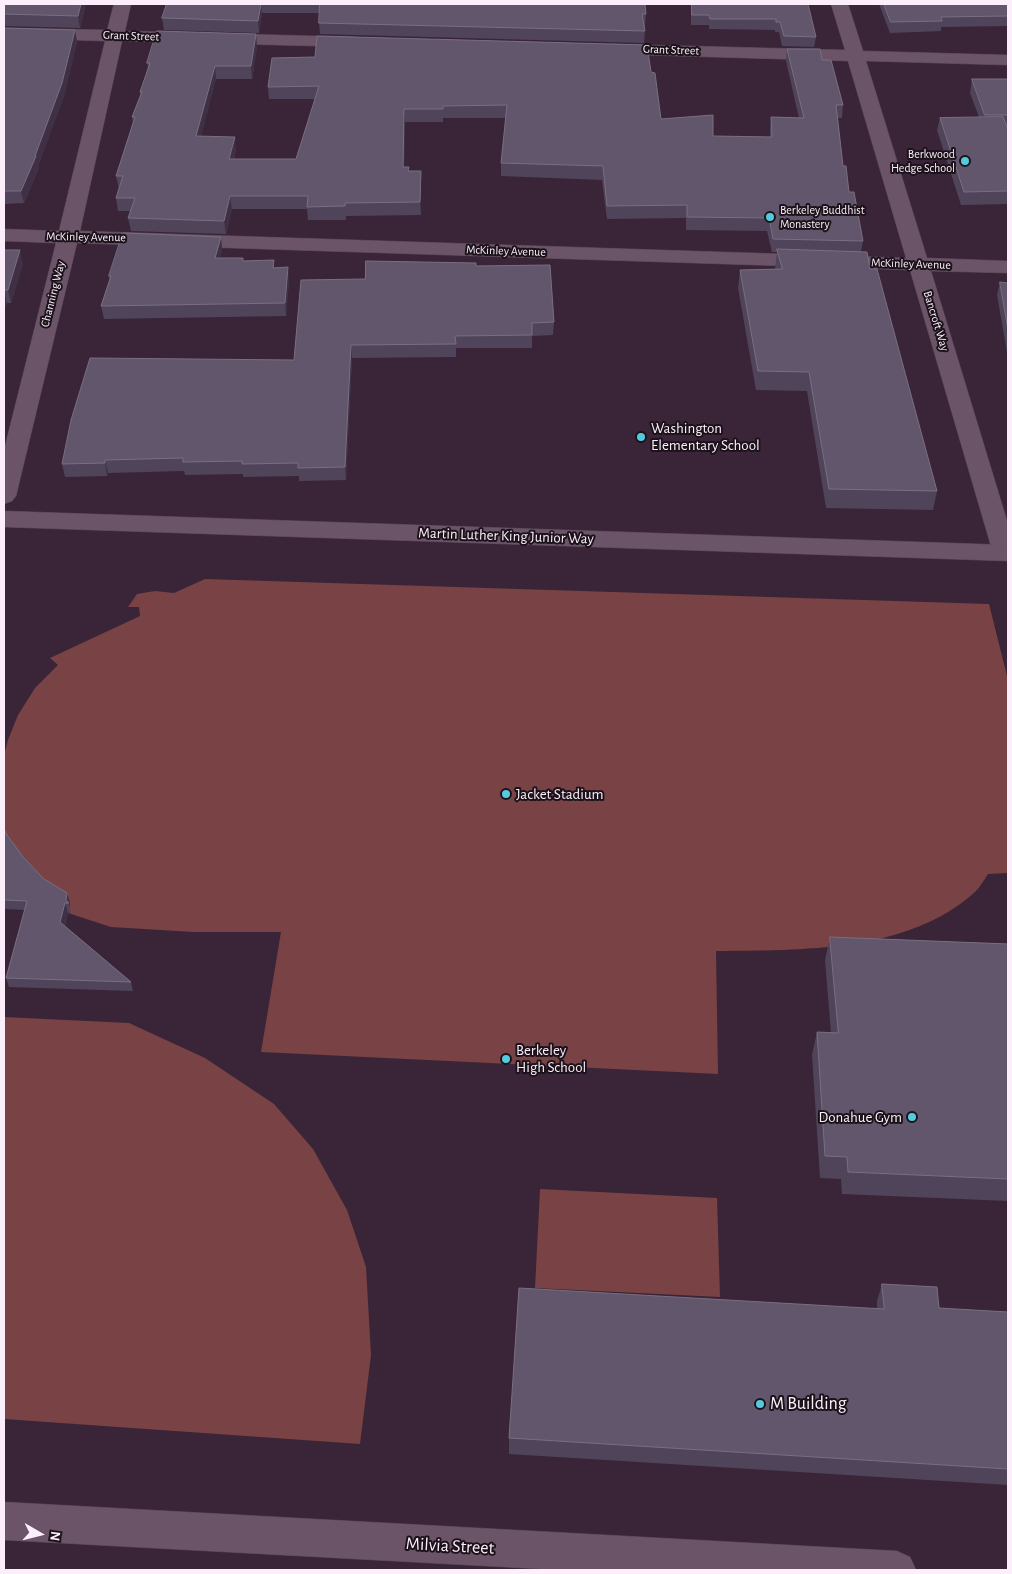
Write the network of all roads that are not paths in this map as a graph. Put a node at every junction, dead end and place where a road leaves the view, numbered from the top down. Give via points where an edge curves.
1 (122, 4) edge
2 (840, 4) edge
3 (4, 33) edge
4 (114, 36) junction
5 (366, 42) edge
6 (593, 48) edge
7 (856, 56) junction
8 (1008, 60) edge
9 (4, 235) edge
10 (68, 237) junction
11 (919, 264) junction
12 (1008, 267) edge
13 (4, 496) edge
14 (4, 519) edge
15 (1007, 553) edge
16 (4, 1521) edge
17 (530, 1560) edge
18 (897, 1570) edge

1 - 4 street, Channing Way
2 - 7 street, Bancroft Way
3 - 4 street, Grant Street
4 - 5 street, Grant Street
4 - 10 street, Channing Way
6 - 7 street, Grant Street
7 - 8 street, Grant Street
7 - 11 street, Bancroft Way
9 - 10 street, McKinley Avenue
10 - 11 street, McKinley Avenue
10 - 13 street, Channing Way
11 - 12 street, McKinley Avenue
11 - 15 street, Bancroft Way
14 - 15 street, Martin Luther King Junior Way
16 - 17 street, Milvia Street
17 - 18 street, Milvia Street

